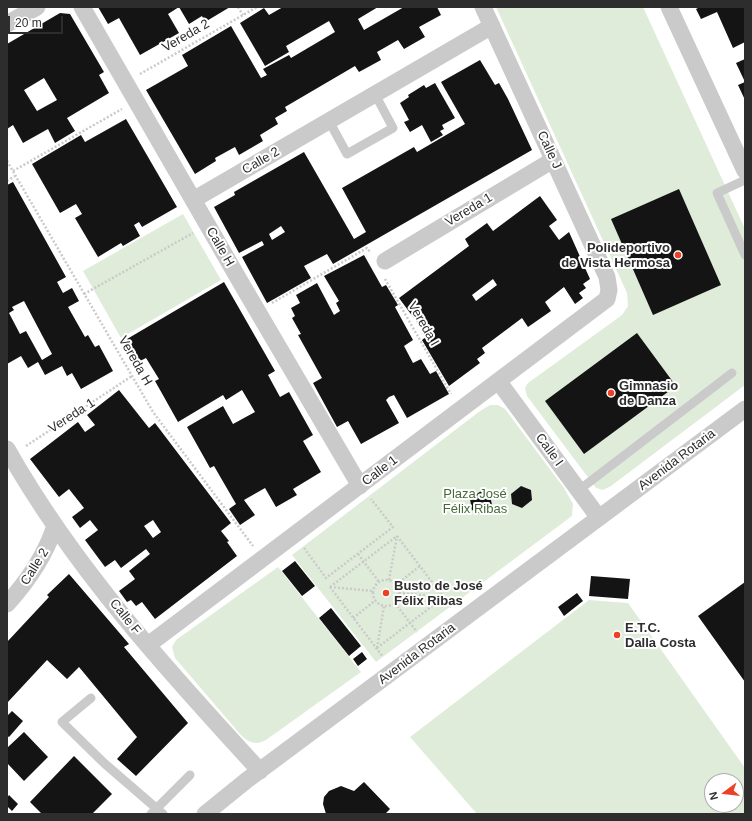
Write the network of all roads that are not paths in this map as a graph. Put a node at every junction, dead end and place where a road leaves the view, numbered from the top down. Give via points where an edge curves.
1 (37, 7) edge
2 (82, 7) edge
3 (483, 7) edge
4 (669, 7) edge
5 (7, 24) edge
6 (492, 26) junction
7 (375, 94) junction
8 (329, 121) junction
9 (553, 160) junction
10 (745, 171) edge
11 (745, 180) edge
12 (193, 200) junction
13 (745, 255) edge
14 (380, 264) road end
15 (609, 295) joint
16 (732, 373) dead end
17 (499, 382) junction
18 (745, 409) edge
19 (9, 453) edge
20 (360, 486) junction
21 (579, 490) junction
22 (599, 518) junction
23 (55, 526) junction
24 (7, 604) edge
25 (148, 645) junction
26 (91, 698) dead end
27 (260, 770) junction
28 (190, 775) dead end
29 (157, 812) edge
30 (205, 814) edge

1 - 5 street
2 - 12 street, Calle H
3 - 6 street, Calle J
4 - 10 street
6 - 7 street, Calle 2
6 - 9 street, Calle J
7 - 8 street, Calle 2
7 - 8 lane via 394,128 347,154
8 - 12 street, Calle 2
9 - 14 street, Vereda 1
9 - 15 street, Calle J via 607,277
11 - 13 lane via 717,193
12 - 20 street, Calle H
15 - 17 street, Calle 1 via 600,306
16 - 21 lane
17 - 20 street, Calle 1
17 - 21 street, Calle I
18 - 22 street, Avenida Rotaria
19 - 23 street, Calle F
20 - 25 street, Calle 1
21 - 22 street, Calle I
22 - 27 street, Avenida Rotaria
23 - 24 street, Calle 2 via 40,561
23 - 25 street, Calle F
25 - 27 street, Calle F
26 - 29 lane via 62,722
27 - 30 street, Avenida Rotaria
28 - 29 lane

